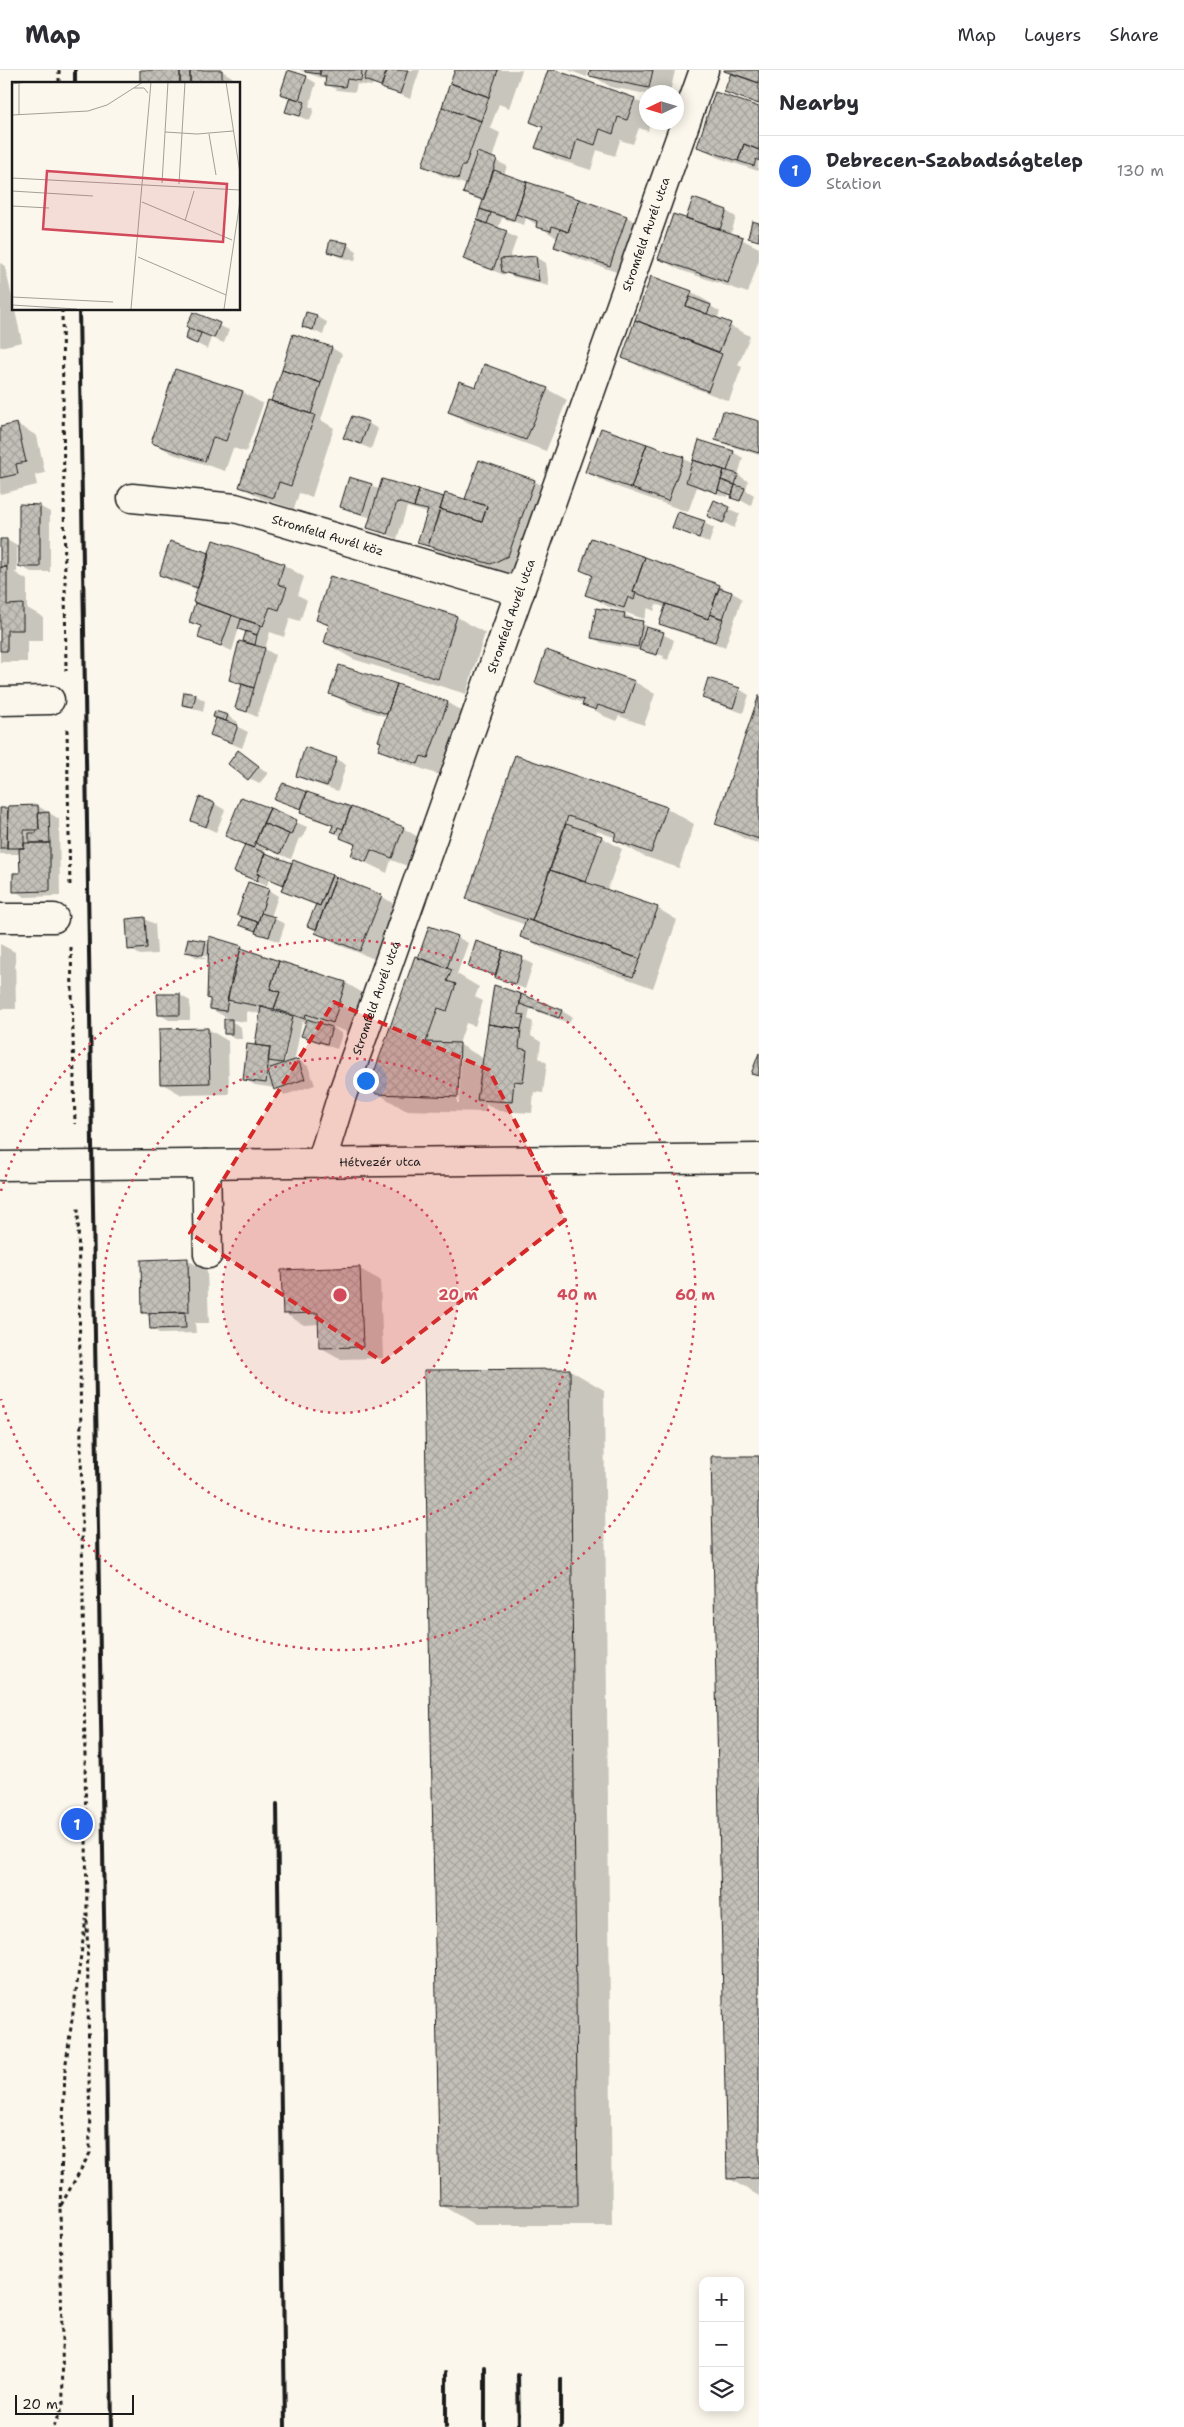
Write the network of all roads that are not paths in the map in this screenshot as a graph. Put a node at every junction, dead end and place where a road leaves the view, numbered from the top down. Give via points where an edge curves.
1 (704, 70) edge
2 (132, 498) dead end
3 (520, 592) junction
4 (50, 700) dead end
5 (0, 701) edge
6 (0, 918) edge
7 (54, 918) dead end
8 (759, 1158) edge
9 (321, 1163) junction
10 (206, 1164) junction
11 (0, 1166) edge
12 (208, 1254) dead end

1 - 3 street, Stromfeld Aurél utca
2 - 3 street, Stromfeld Aurél köz via 235,508
3 - 9 street, Stromfeld Aurél utca via 342,1095
4 - 5 street
6 - 7 street
8 - 9 street, Hétvezér utca
9 - 10 street, Hétvezér utca
10 - 11 street, Hétvezér utca
10 - 12 street

